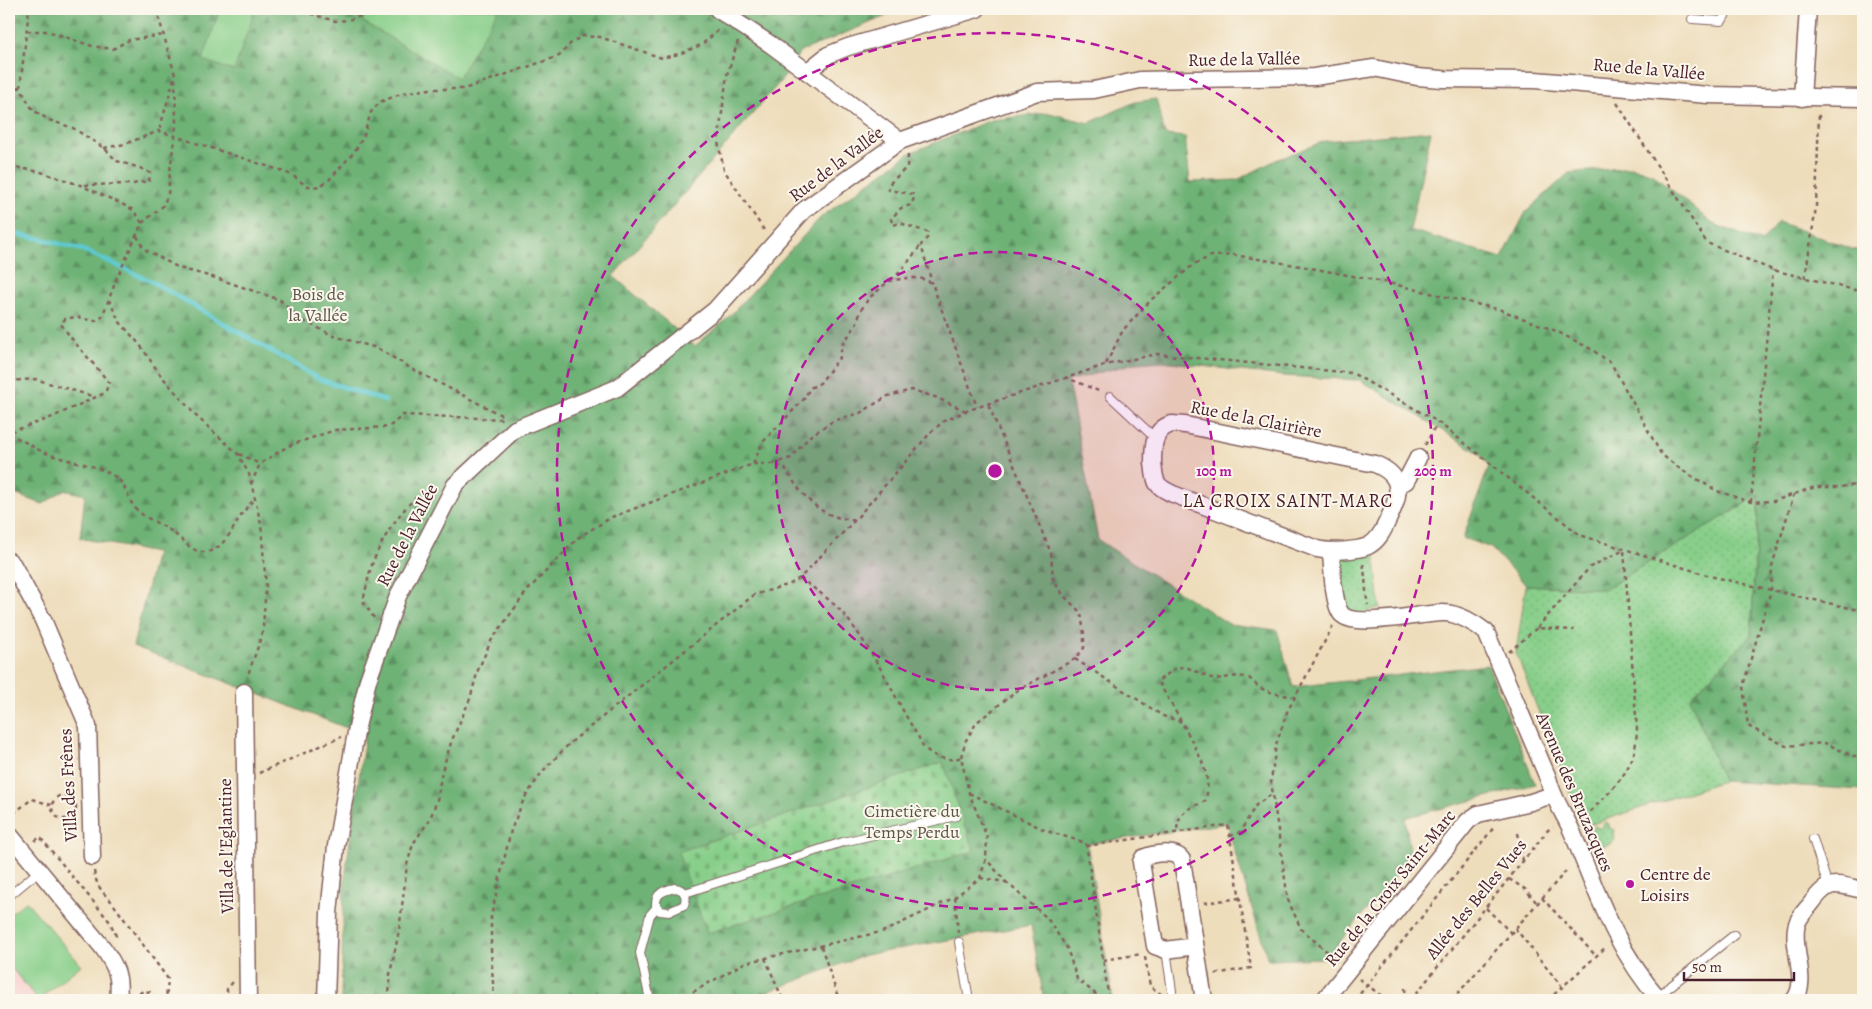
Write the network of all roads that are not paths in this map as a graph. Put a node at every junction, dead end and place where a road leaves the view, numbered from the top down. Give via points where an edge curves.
1 (717, 9) edge
2 (977, 9) edge
3 (1726, 9) edge
4 (1808, 9) edge
5 (1692, 19) dead end
6 (808, 71) junction
7 (1802, 98) junction
8 (1863, 98) edge
9 (903, 144) junction
10 (1110, 396) road end
11 (1155, 438) junction
12 (1420, 454) road end
13 (1397, 485) junction
14 (1331, 551) junction
15 (9, 561) edge
16 (244, 692) road end
17 (1552, 795) junction
18 (956, 816) dead end
19 (9, 834) edge
20 (1813, 839) dead end
21 (92, 858) road end
22 (39, 871) junction
23 (1828, 886) junction
24 (1863, 890) edge
25 (685, 893) junction
26 (9, 896) edge
27 (657, 907) junction
28 (1734, 935) dead end
29 (959, 942) road end
30 (1195, 946) junction
31 (1156, 951) junction
32 (1172, 991) dead end
33 (1658, 999) edge
34 (118, 1000) edge
35 (248, 1000) edge
36 (326, 1000) edge
37 (650, 1000) edge
38 (969, 1000) edge
39 (1204, 1000) edge
40 (1324, 1000) edge
41 (1794, 1000) edge

1 - 6 street
2 - 6 street via 848,46
3 - 5 lane via 1722,21
4 - 7 street
6 - 9 street
7 - 8 street, Rue de la Vallée
7 - 9 street, Rue de la Vallée via 1675,93 1535,80 1442,79 1374,68 1314,77 1140,80 1094,90 1037,92
9 - 36 street, Rue de la Vallée via 804,210 715,310 617,388 515,429 455,485 398,596 368,680 336,846 329,913
10 - 11 lane
11 - 13 street, Rue de la Clairière via 1167,425 1195,427 1375,464 1389,471
11 - 14 street via 1156,482 1165,490 1310,546
12 - 13 street via 1406,481
13 - 14 street via 1397,499 1383,530 1372,543
14 - 17 street, Avenue des Bruzacques via 1340,614 1353,620 1370,620 1445,612 1482,629 1493,646 1548,778
15 - 21 street, Villa des Frênes via 42,620 88,726
16 - 35 street, Villa de l'Eglantine
17 - 33 street, Avenue des Bruzacques via 1569,826 1616,937
17 - 40 street, Rue de la Croix Saint-Marc via 1478,814 1468,821
18 - 25 lane via 843,842
19 - 22 street
20 - 23 lane
22 - 26 lane
22 - 34 street via 113,962 118,976
23 - 24 street
23 - 41 street via 1797,924 1800,990
25 - 27 lane via 677,888 661,893 656,898
25 - 27 lane via 683,906 667,913
27 - 37 lane via 650,915 640,952
28 - 33 lane
29 - 38 lane
30 - 31 street
30 - 31 street via 1182,860 1173,854 1147,856 1141,862
30 - 39 street
31 - 32 lane

